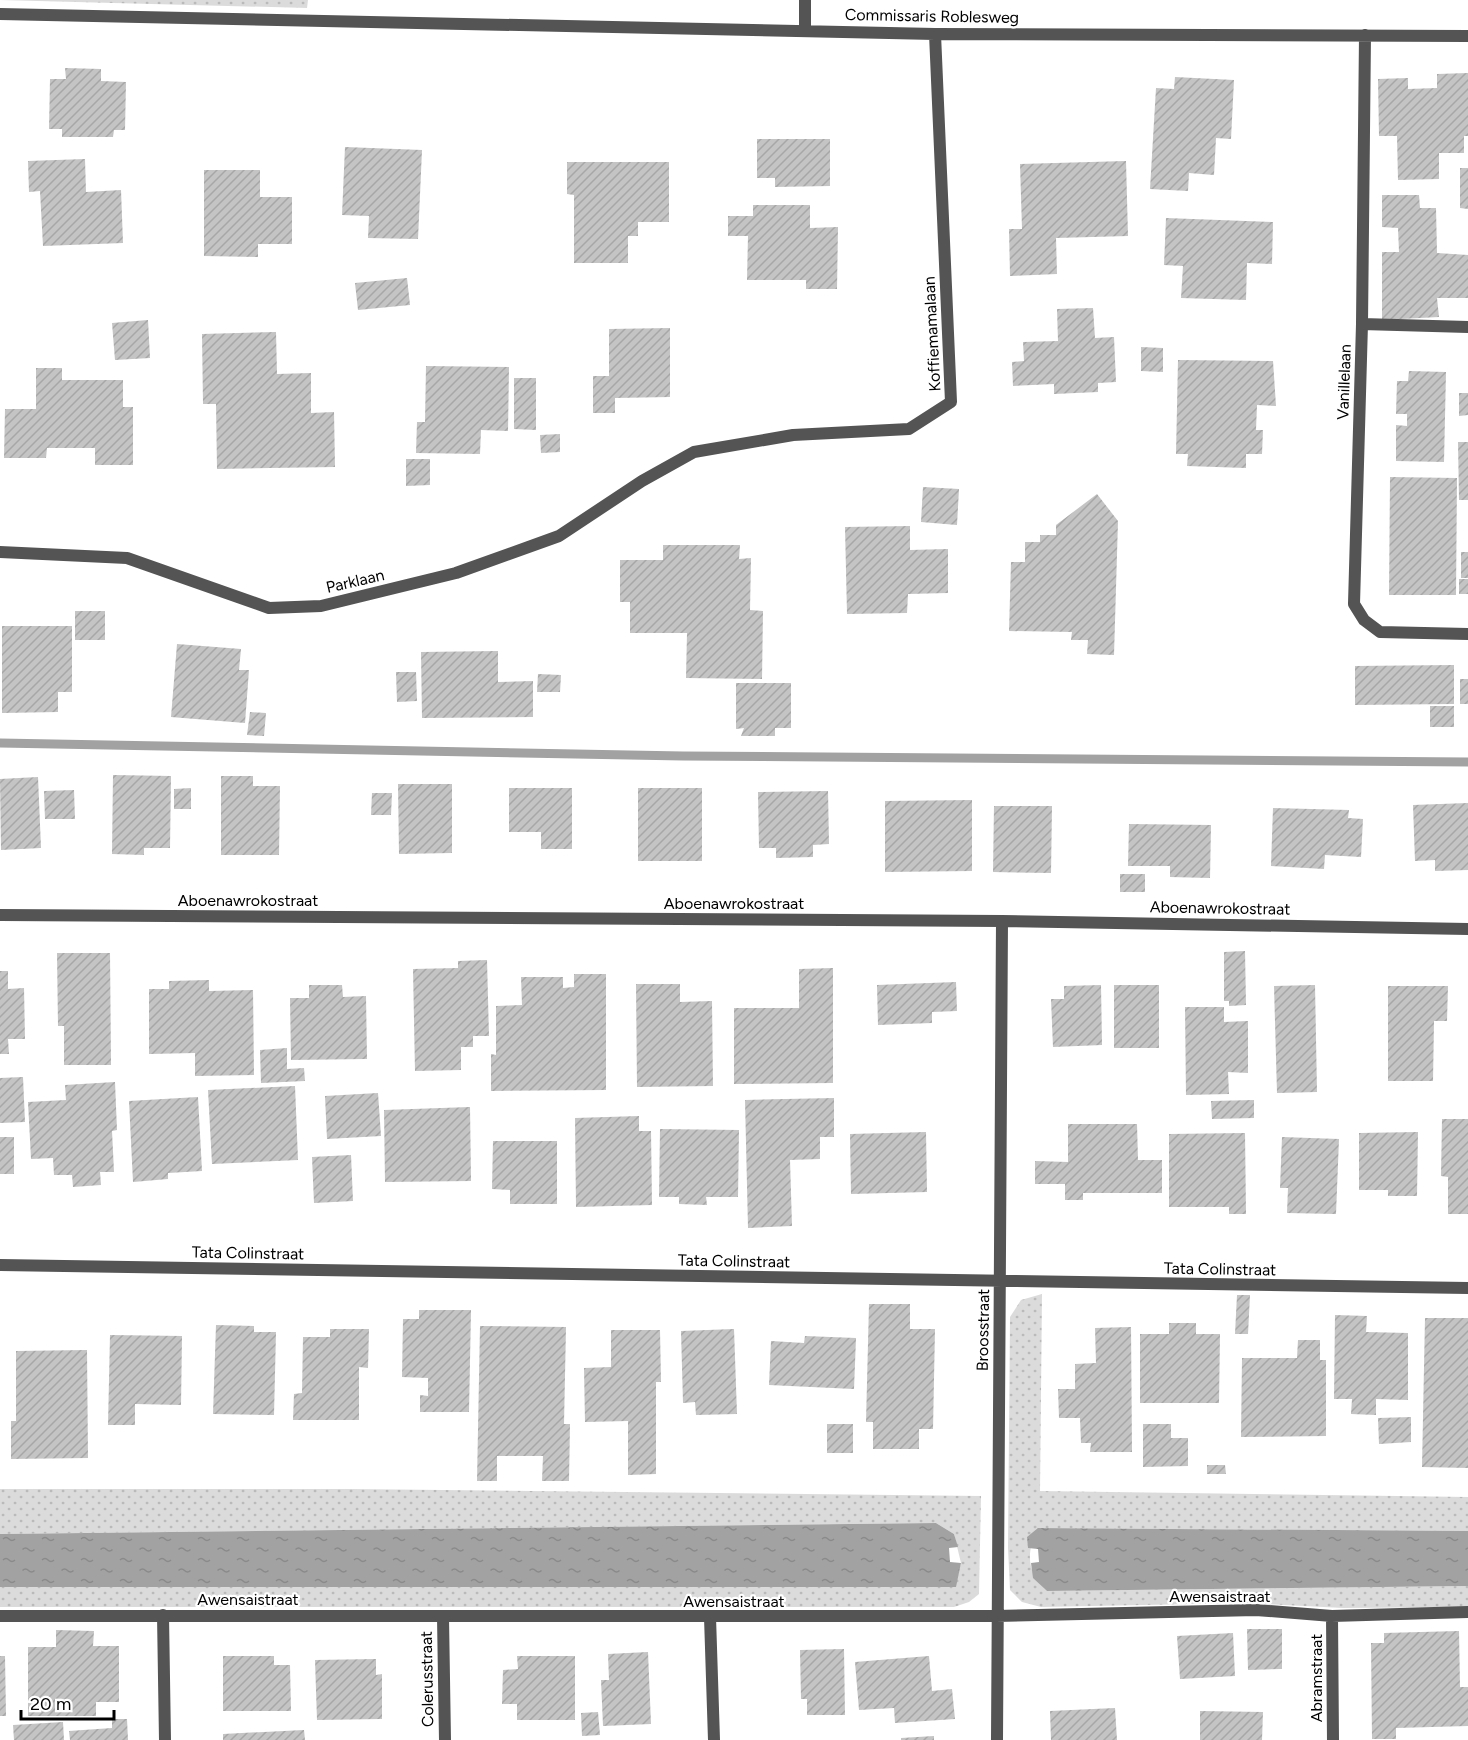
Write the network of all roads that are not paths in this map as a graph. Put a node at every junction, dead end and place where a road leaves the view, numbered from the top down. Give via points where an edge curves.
1 (804, 0) edge
2 (0, 14) edge
3 (805, 31) junction
4 (935, 34) junction
5 (1365, 35) junction
6 (1468, 36) edge
7 (1362, 324) junction
8 (1468, 327) edge
9 (694, 452) joint
10 (0, 552) edge
11 (1468, 634) edge
12 (0, 915) edge
13 (1002, 921) junction
14 (1468, 929) edge
15 (0, 1265) edge
16 (1000, 1282) junction
17 (1468, 1288) edge
18 (1468, 1612) edge
19 (163, 1615) junction
20 (0, 1616) edge
21 (1332, 1616) junction
22 (443, 1617) junction
23 (710, 1617) junction
24 (996, 1617) junction
25 (165, 1740) edge
26 (445, 1740) edge
27 (714, 1740) edge
28 (997, 1740) edge
29 (1333, 1740) edge

1 - 3 street
2 - 3 street, Commissaris Roblesweg
3 - 4 street, Commissaris Roblesweg
4 - 5 street, Commissaris Roblesweg
4 - 9 street, Koffiemamalaan via 951,402 909,429 793,435
5 - 6 street, Commissaris Roblesweg
5 - 7 street, Vanillelaan
7 - 8 street
7 - 11 street, Vanillelaan via 1354,604 1364,620 1380,632
9 - 10 street, Parklaan via 559,536 456,573 321,606 269,608 128,558
12 - 13 street, Aboenawrokostraat
13 - 14 street, Aboenawrokostraat
13 - 16 street, Broosstraat
15 - 16 street, Tata Colinstraat
16 - 17 street, Tata Colinstraat
16 - 24 street, Broosstraat
18 - 21 street, Awensaistraat
19 - 20 street, Awensaistraat
19 - 22 street, Awensaistraat
19 - 25 street
21 - 24 street, Awensaistraat via 1256,1610
21 - 29 street, Abramstraat
22 - 23 street, Awensaistraat
22 - 26 street, Colerusstraat
23 - 24 street, Awensaistraat
23 - 27 street
24 - 28 street, Broosstraat

